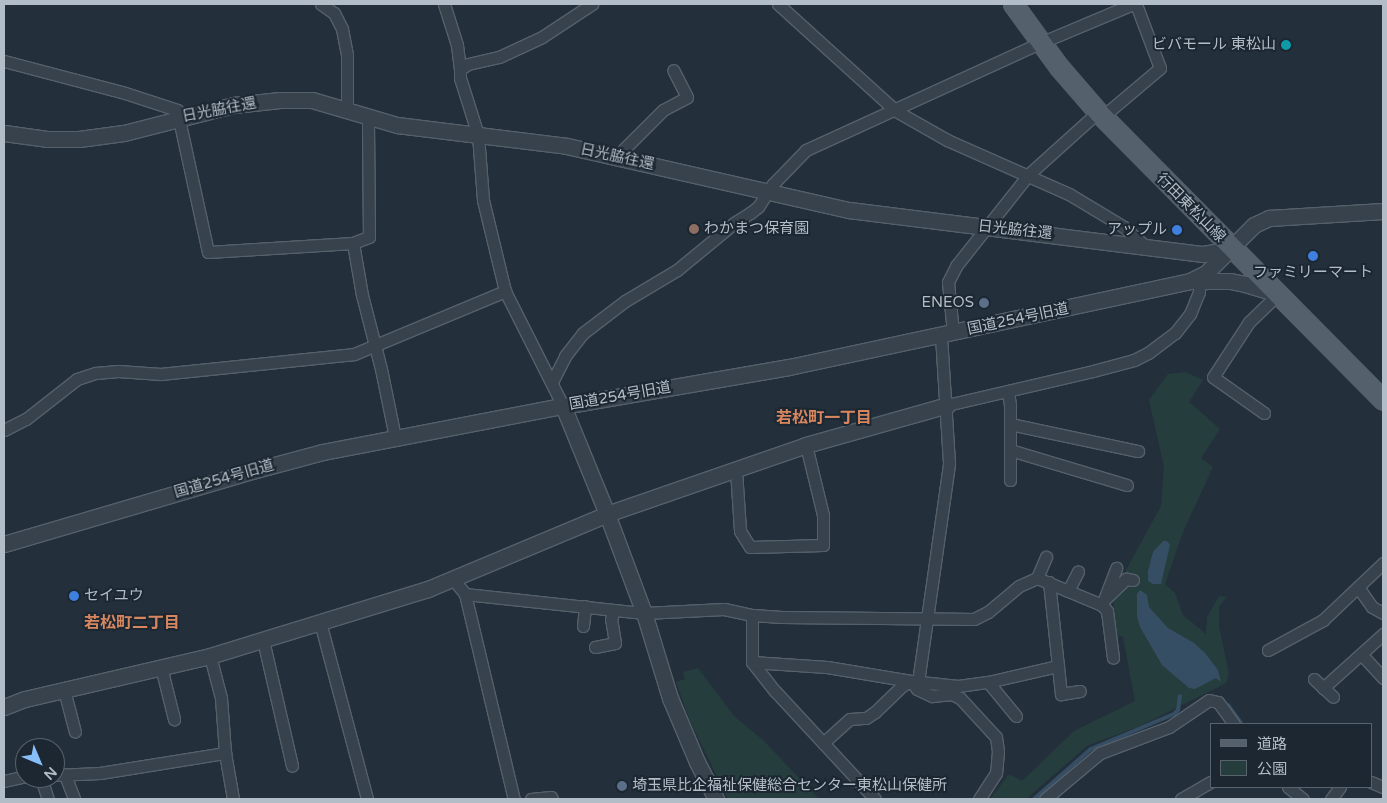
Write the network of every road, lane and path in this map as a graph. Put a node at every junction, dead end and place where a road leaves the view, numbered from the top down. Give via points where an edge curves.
1 (321, 4) edge
2 (444, 4) edge
3 (592, 4) edge
4 (778, 4) edge
5 (1013, 4) edge
6 (1135, 4) edge
7 (1040, 43) junction
8 (4, 61) edge
9 (460, 69) junction
10 (672, 70) dead end
11 (347, 109) junction
12 (896, 110) junction
13 (1100, 114) junction
14 (368, 116) junction
15 (178, 118) junction
16 (4, 134) edge
17 (478, 135) junction
18 (619, 157) junction
19 (1028, 175) junction
20 (768, 191) junction
21 (1383, 211) edge
22 (987, 228) junction
23 (353, 243) junction
24 (1144, 245) junction
25 (1231, 248) junction
26 (1199, 278) junction
27 (505, 291) junction
28 (1278, 294) junction
29 (947, 334) junction
30 (374, 346) junction
31 (552, 382) junction
32 (1008, 391) junction
33 (1383, 400) edge
34 (947, 405) junction
35 (563, 406) junction
36 (1264, 413) dead end
37 (1010, 424) junction
38 (4, 430) edge
39 (395, 437) junction
40 (806, 445) junction
41 (1010, 450) junction
42 (1138, 451) dead end
43 (736, 470) junction
44 (1010, 480) dead end
45 (1127, 485) dead end
46 (607, 514) junction
47 (4, 544) edge
48 (1046, 557) dead end
49 (1383, 563) edge
50 (1116, 568) dead end
51 (1078, 571) dead end
52 (1037, 578) junction
53 (452, 579) junction
54 (1133, 580) dead end
55 (1049, 582) junction
56 (1358, 587) junction
57 (1068, 591) junction
58 (465, 594) junction
59 (1102, 603) junction
60 (585, 606) junction
61 (614, 610) junction
62 (644, 613) junction
63 (1383, 613) edge
64 (752, 615) junction
65 (927, 618) junction
66 (320, 622) junction
67 (583, 626) dead end
68 (1383, 634) edge
69 (264, 640) junction
70 (595, 647) dead end
71 (1268, 650) dead end
72 (1361, 654) junction
73 (210, 656) junction
74 (1113, 658) dead end
75 (752, 662) junction
76 (1058, 666) junction
77 (161, 667) junction
78 (1383, 678) edge
79 (1314, 679) dead end
80 (914, 682) junction
81 (988, 682) junction
82 (1324, 688) junction
83 (64, 690) junction
84 (1080, 691) dead end
85 (1333, 697) dead end
86 (4, 706) edge
87 (1016, 716) dead end
88 (174, 719) dead end
89 (1233, 723) edge
90 (75, 732) dead end
91 (823, 743) junction
92 (226, 753) junction
93 (292, 766) dead end
94 (65, 775) edge
95 (1210, 783) edge
96 (65, 784) edge
97 (1289, 788) edge
98 (1339, 788) edge
99 (74, 799) edge
100 (233, 799) edge
101 (367, 799) edge
102 (514, 799) edge
103 (531, 799) edge
104 (552, 799) edge
105 (716, 799) edge
106 (876, 799) edge
107 (979, 799) edge
108 (1045, 799) edge
109 (1181, 799) edge
110 (1303, 799) edge
111 (1331, 799) edge

1 - 11 street via 334,13 342,29 347,55
2 - 9 street via 457,45
3 - 9 street via 542,37 499,58 468,64
4 - 12 street
5 - 7 main road, 行田東松山線
6 - 7 street
6 - 13 street via 1160,68
7 - 12 street
7 - 13 main road, 行田東松山線
8 - 15 street via 177,110
9 - 17 street
10 - 18 street via 687,97 663,110
11 - 14 street, 日光脇往還
11 - 15 street, 日光脇往還 via 312,100 280,100 234,105
12 - 19 street via 946,140
12 - 20 street via 806,150
13 - 19 street
13 - 25 main road, 行田東松山線
14 - 17 street, 日光脇往還 via 425,130
14 - 23 street via 369,237
15 - 16 street, 日光脇往還 via 124,133 79,139
15 - 23 street via 208,252
17 - 18 street, 日光脇往還 via 567,146
17 - 27 street via 483,200
18 - 20 street, 日光脇往還
19 - 22 street
19 - 24 street via 1124,228
20 - 22 street, 日光脇往還 via 849,210
20 - 31 street via 758,207 677,270 582,333
21 - 25 street via 1269,218 1254,225
22 - 24 street, 日光脇往還
22 - 29 street via 956,266 948,282
23 - 30 street
24 - 25 street, 日光脇往還 via 1203,254
25 - 26 street
25 - 28 main road, 行田東松山線
26 - 28 street via 1245,284
26 - 29 street, 国道254号旧道
26 - 32 street via 1199,292 1186,320 1175,333 1148,353 1134,360
27 - 30 street
27 - 31 street
28 - 33 main road, 行田東松山線
28 - 36 street via 1249,322 1213,377
29 - 34 street
29 - 35 street, 国道254号旧道 via 789,367
30 - 38 street via 354,354 161,374 96,373 77,379 26,419
30 - 39 street
31 - 35 street
32 - 34 street
32 - 37 street
34 - 40 street
34 - 65 street via 949,463
35 - 39 street, 国道254号旧道
35 - 46 street
37 - 41 street
37 - 42 street
39 - 47 street, 国道254号旧道 via 252,471
40 - 43 street
40 - 43 street via 822,515 823,544 750,546 740,532
41 - 44 street
41 - 45 street
43 - 46 street
46 - 53 street
46 - 62 street
48 - 52 street
49 - 56 street
50 - 59 street
51 - 57 street
52 - 55 street
52 - 65 street via 1020,586 974,619
53 - 58 street
53 - 66 street
54 - 59 street via 1126,579
55 - 57 street
55 - 76 street
56 - 63 street via 1372,608
56 - 71 street via 1323,620
57 - 59 street
58 - 60 street
58 - 102 street
59 - 74 street via 1107,611
60 - 61 street
60 - 67 street
61 - 62 street
61 - 70 street via 615,643
62 - 64 street via 724,609
62 - 105 street via 670,698
64 - 65 street
64 - 75 street
65 - 80 street
66 - 69 street
66 - 101 street
68 - 72 street
69 - 73 street
69 - 93 street
72 - 78 street
72 - 82 street
73 - 77 street
73 - 92 street via 220,698
75 - 80 street via 828,667
75 - 91 street
76 - 81 street
76 - 84 street via 1061,694
77 - 83 street
77 - 88 street
79 - 82 street
80 - 81 street via 958,686
80 - 91 street via 902,686 866,718 850,719
80 - 107 street via 917,689 932,696 952,694 960,698 996,737 996,773
81 - 87 street
82 - 85 street
83 - 86 street
83 - 90 street
89 - 108 street via 1218,702 1209,700 1170,727 1100,753
91 - 106 street
92 - 94 street
92 - 100 street
95 - 109 street
96 - 99 street
97 - 110 street
98 - 111 street
103 - 104 street

